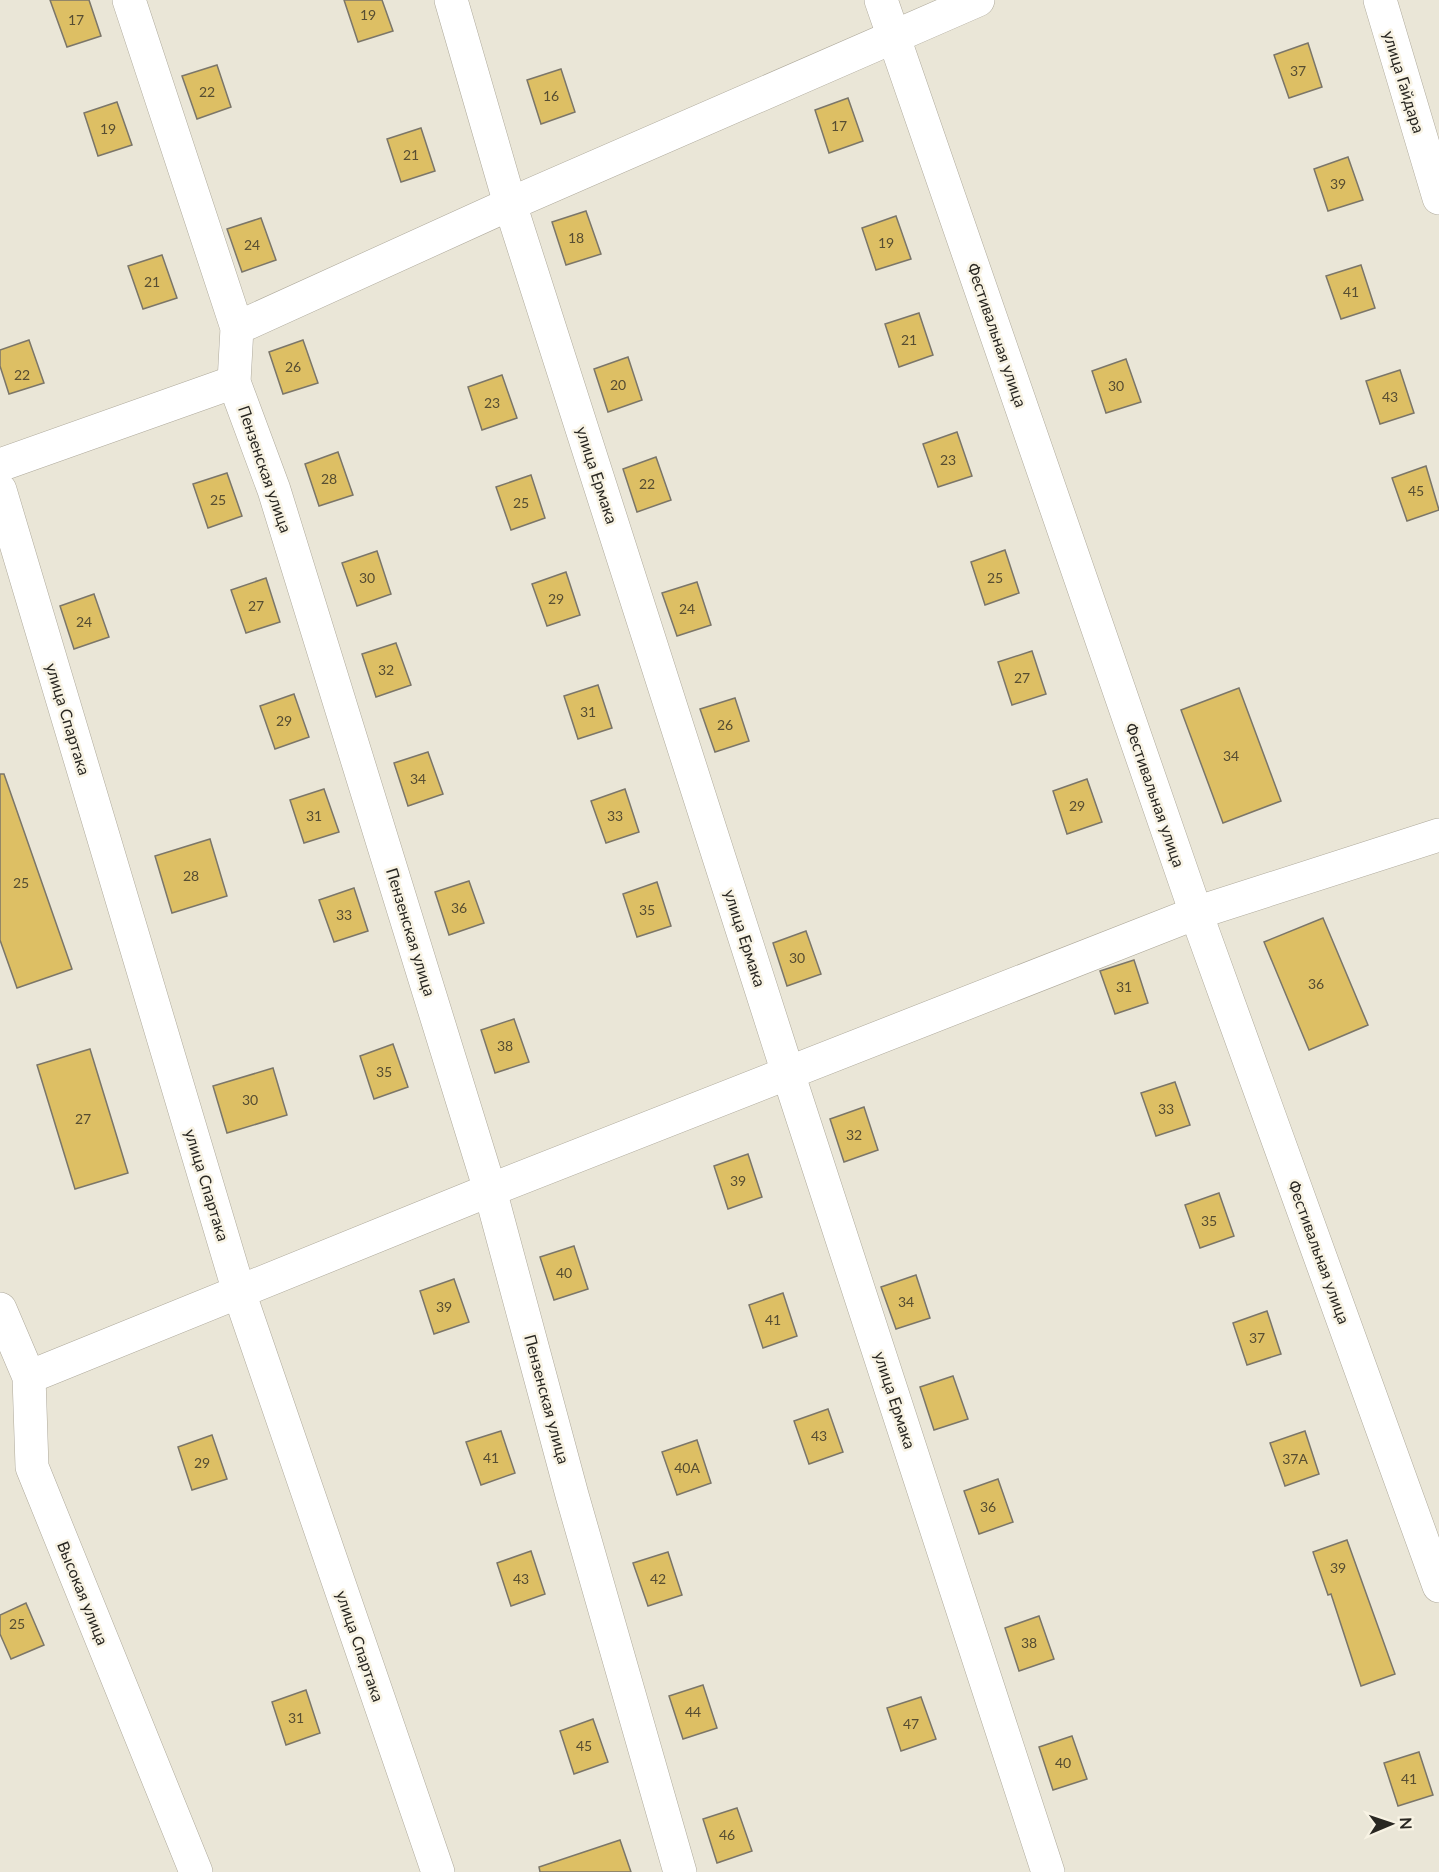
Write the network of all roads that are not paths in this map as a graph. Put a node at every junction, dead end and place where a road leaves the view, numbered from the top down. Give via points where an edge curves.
1 (129, 0) edge
2 (451, 0) edge
3 (882, 0) edge
4 (978, 0) edge
5 (1380, 0) edge
6 (894, 37) junction
7 (1439, 198) edge
8 (510, 204) junction
9 (237, 328) junction
10 (234, 382) junction
11 (0, 465) edge
12 (0, 490) edge
13 (5, 526) edge
14 (1439, 835) edge
15 (1196, 913) junction
16 (788, 1073) junction
17 (490, 1190) junction
18 (239, 1292) junction
19 (0, 1309) edge
20 (29, 1377) junction
21 (1439, 1586) edge
22 (196, 1872) edge
23 (438, 1872) edge
24 (680, 1872) edge
25 (1048, 1872) edge

1 - 9 street, Пензенская улица
2 - 8 street, улица Ермака
3 - 6 street, Фестивальная улица
4 - 6 street
5 - 7 street, улица Гайдара
6 - 8 street
6 - 15 street, Фестивальная улица
8 - 9 street
8 - 16 street, улица Ермака
9 - 10 street, Пензенская улица
10 - 11 street
10 - 17 street, Пензенская улица via 274,490
12 - 13 street, улица Спартака
13 - 18 street, улица Спартака
14 - 15 street
15 - 16 street
15 - 21 street, Фестивальная улица
16 - 17 street
16 - 25 street, улица Ермака
17 - 18 street
17 - 24 street, Пензенская улица
18 - 20 street
18 - 23 street, улица Спартака
19 - 20 street, Высокая улица
20 - 22 street, Высокая улица via 32,1467

